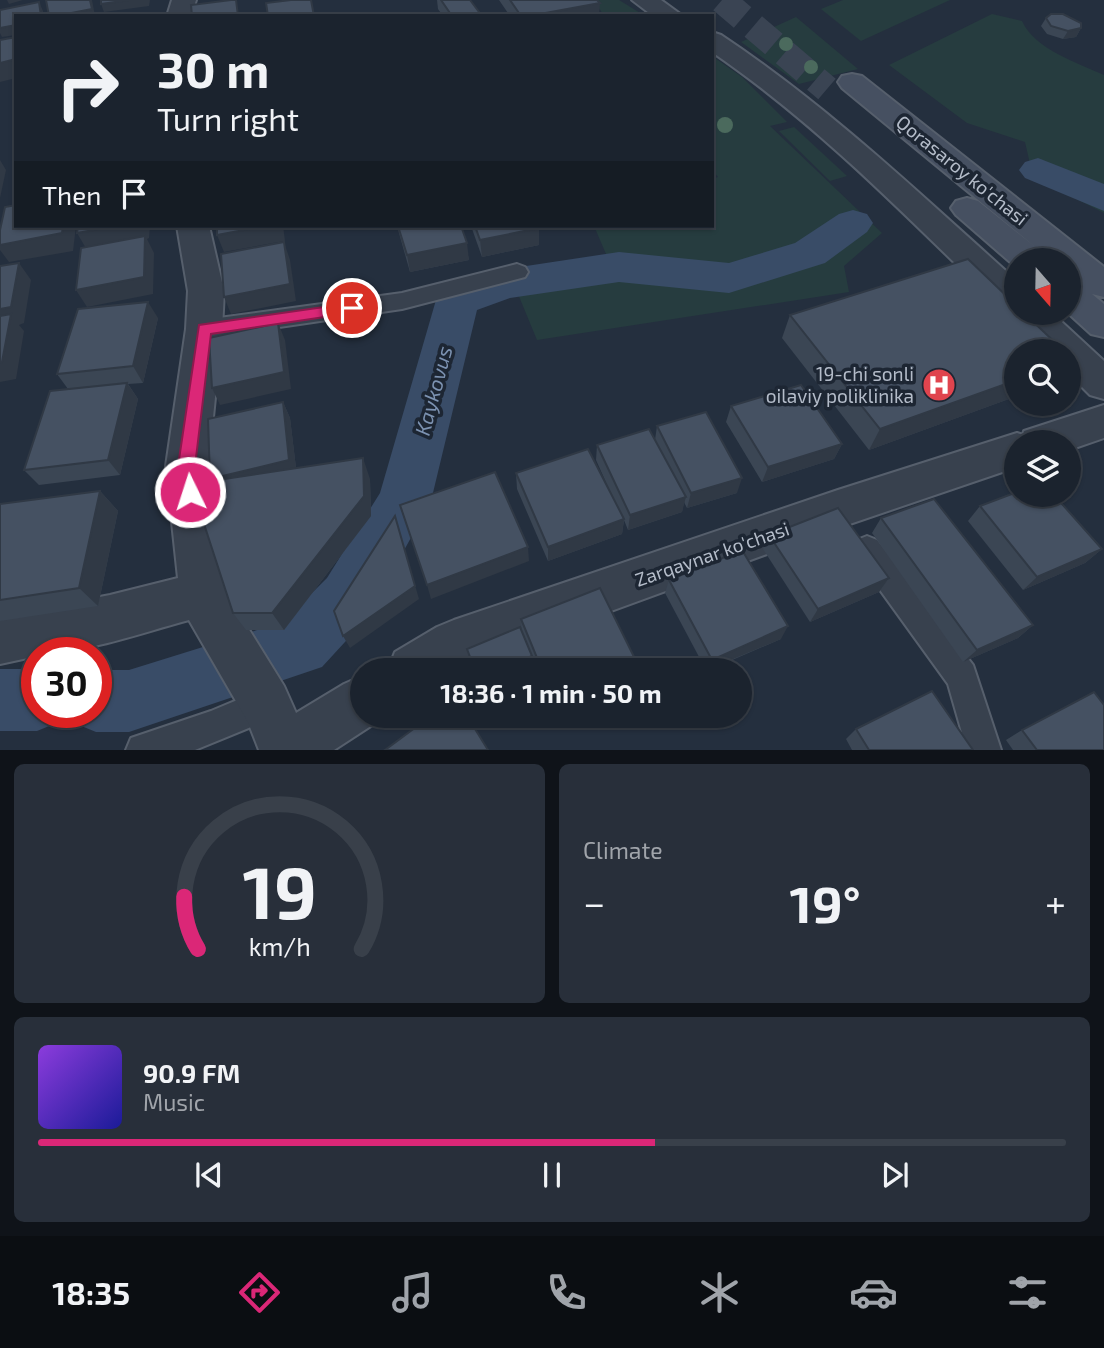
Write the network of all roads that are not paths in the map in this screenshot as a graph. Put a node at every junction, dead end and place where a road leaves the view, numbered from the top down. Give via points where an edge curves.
1 (644, 0) edge
2 (668, 14) edge
3 (714, 41) edge
4 (193, 228) edge
5 (1016, 248) edge
6 (1055, 248) edge
7 (1082, 268) edge
8 (517, 272) dead end
9 (1104, 285) edge
10 (1004, 290) edge
11 (1082, 305) edge
12 (1104, 324) edge
13 (1043, 326) edge
14 (204, 329) junction
15 (1104, 384) edge
16 (1104, 422) edge
17 (1079, 430) edge
18 (1004, 454) edge
19 (838, 509) junction
20 (205, 599) junction
21 (0, 640) edge
22 (431, 658) edge
23 (350, 705) edge
24 (276, 726) edge
25 (143, 750) edge
26 (984, 750) edge

1 - 2 street
3 - 10 street via 768,78 853,150
4 - 14 street via 206,291
5 - 6 main road, Qorasaroy ko'chasi via 839,86
7 - 9 main road, Qorasaroy ko'chasi
8 - 14 lane via 402,301
11 - 12 main road
13 - 15 street
14 - 20 street via 187,466
16 - 17 street
18 - 19 street, Zarqaynar ko'chasi
19 - 22 street, Zarqaynar ko'chasi via 454,644
19 - 26 lane via 962,676
20 - 21 street
20 - 24 street
23 - 24 street
24 - 25 lane via 212,727

